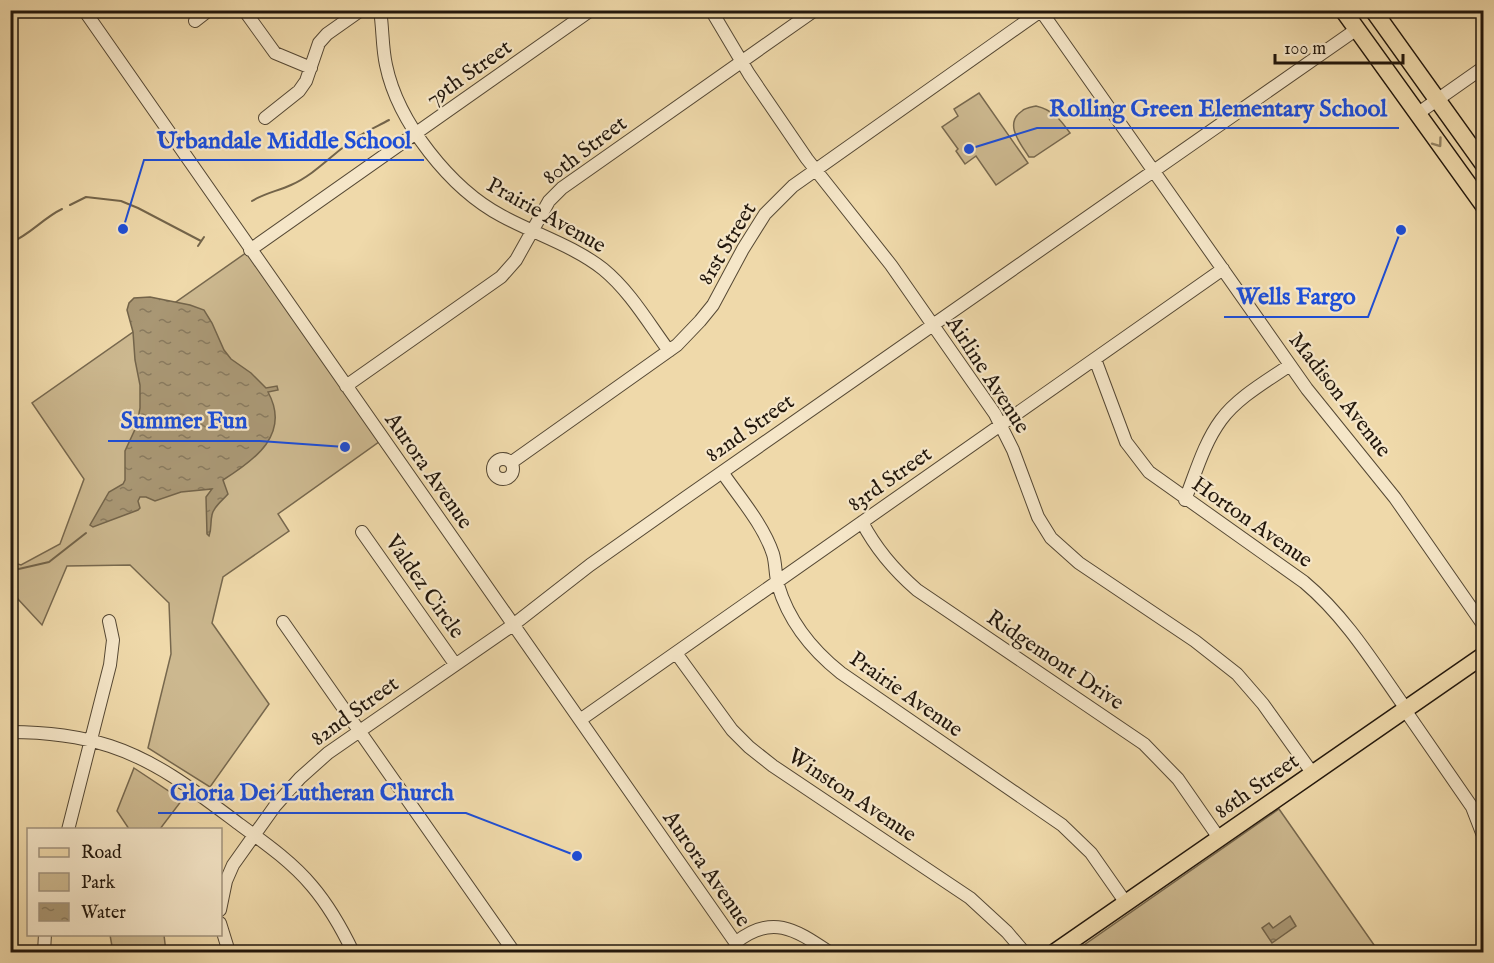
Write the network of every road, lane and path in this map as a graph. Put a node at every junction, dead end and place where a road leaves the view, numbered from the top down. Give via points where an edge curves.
1 (84, 10) edge
2 (209, 10) edge
3 (244, 10) edge
4 (361, 10) edge
5 (380, 10) edge
6 (591, 10) edge
7 (711, 10) edge
8 (815, 10) edge
9 (1343, 10) edge
10 (1373, 10) edge
11 (1042, 11) edge
12 (195, 21) dead end
13 (1357, 29) junction
14 (742, 62) junction
15 (1484, 67) edge
16 (310, 68) junction
17 (1436, 100) junction
18 (1417, 114) junction
19 (265, 117) dead end
20 (417, 133) junction
21 (1484, 165) edge
22 (816, 170) junction
23 (1153, 170) junction
24 (1484, 206) edge
25 (531, 231) junction
26 (250, 250) junction
27 (1223, 269) junction
28 (932, 325) junction
29 (669, 351) junction
30 (1095, 359) junction
31 (1290, 365) junction
32 (345, 386) junction
33 (1001, 424) junction
34 (512, 462) dead end
35 (722, 472) junction
36 (1185, 500) junction
37 (862, 522) junction
38 (362, 532) dead end
39 (777, 582) junction
40 (109, 621) dead end
41 (283, 622) dead end
42 (513, 625) junction
43 (1484, 626) edge
44 (676, 653) junction
45 (1484, 655) edge
46 (455, 664) junction
47 (1405, 709) junction
48 (580, 720) junction
49 (359, 730) junction
50 (10, 732) edge
51 (90, 742) junction
52 (1312, 774) junction
53 (68, 828) edge
54 (254, 836) junction
55 (1219, 838) junction
56 (1484, 838) edge
57 (222, 900) edge
58 (1126, 903) junction
59 (222, 930) edge
60 (45, 936) edge
61 (739, 948) edge
62 (45, 952) edge
63 (229, 952) edge
64 (353, 952) edge
65 (514, 952) edge
66 (829, 952) edge
67 (1024, 952) edge
68 (1055, 952) edge

1 - 26 street, Aurora Avenue
2 - 12 street
3 - 16 street via 275,53
4 - 16 street via 319,43
5 - 20 street, Prairie Avenue via 391,82
6 - 20 street, 79th Street
7 - 14 street, Airline Avenue
8 - 14 street, 80th Street
9 - 13 main road
10 - 17 main road
11 - 22 street, 81st Street
11 - 23 street, Madison Avenue
13 - 18 main road
13 - 23 street, 82nd Street
14 - 22 street, Airline Avenue
14 - 25 street, 80th Street via 562,188
15 - 17 street
16 - 19 street via 299,91
17 - 18 street
17 - 21 main road
18 -> 24 main road
20 - 25 street, Prairie Avenue via 438,163 467,193
20 - 26 street, 79th Street
22 - 28 street, Airline Avenue via 867,233
22 - 29 street, 81st Street via 765,214 713,305
23 - 27 street, Madison Avenue
23 - 28 street, 82nd Street
25 - 29 street, Prairie Avenue via 604,270
25 - 32 street, 80th Street via 516,260 501,277
26 - 32 street, Aurora Avenue
27 - 30 street, 83rd Street
27 - 31 street, Madison Avenue
28 - 33 street, Airline Avenue
28 - 35 street, 82nd Street
29 - 34 street, 81st Street
30 - 33 street, 83rd Street
30 - 36 street, Horton Avenue via 1133,453 1149,472
31 - 36 street via 1221,420 1208,441
31 - 43 street, Madison Avenue via 1395,498
32 - 42 street, Aurora Avenue
33 - 37 street, 83rd Street
33 - 52 street, Airline Avenue via 1038,517 1051,538 1079,563 1237,674
35 - 39 street, Prairie Avenue via 763,533 773,554
35 - 42 street, 82nd Street
36 - 47 street, Horton Avenue via 1319,594 1346,625
37 - 39 street, 83rd Street
37 - 55 street, Ridgemont Drive via 888,562 917,590 1144,744 1178,779
38 - 46 street, Valdez Circle
39 - 44 street, 83rd Street
39 - 58 street, Prairie Avenue via 792,619 827,662 1062,825 1091,853
40 - 51 street via 113,640 110,664
41 - 49 street
42 - 46 street, 82nd Street
42 - 48 street, Aurora Avenue
44 - 48 street, 83rd Street
44 - 67 street, Winston Avenue via 718,712 749,747 970,898
45 - 47 main road, 86th Street
46 - 49 street, 82nd Street
47 - 52 main road, 86th Street
47 - 56 street, Horton Avenue via 1472,807
48 - 61 street, Aurora Avenue
49 - 54 street, 82nd Street via 300,778
49 - 65 street
50 - 51 street
51 - 53 street
51 - 54 street via 129,753 165,771
52 - 55 main road, 86th Street
54 - 57 street, 82nd Street via 232,865
54 - 64 street via 312,885
55 - 58 main road, 86th Street
58 - 68 main road, 86th Street
59 - 63 street
60 - 62 street
61 - 66 street via 754,931 777,927 795,930

